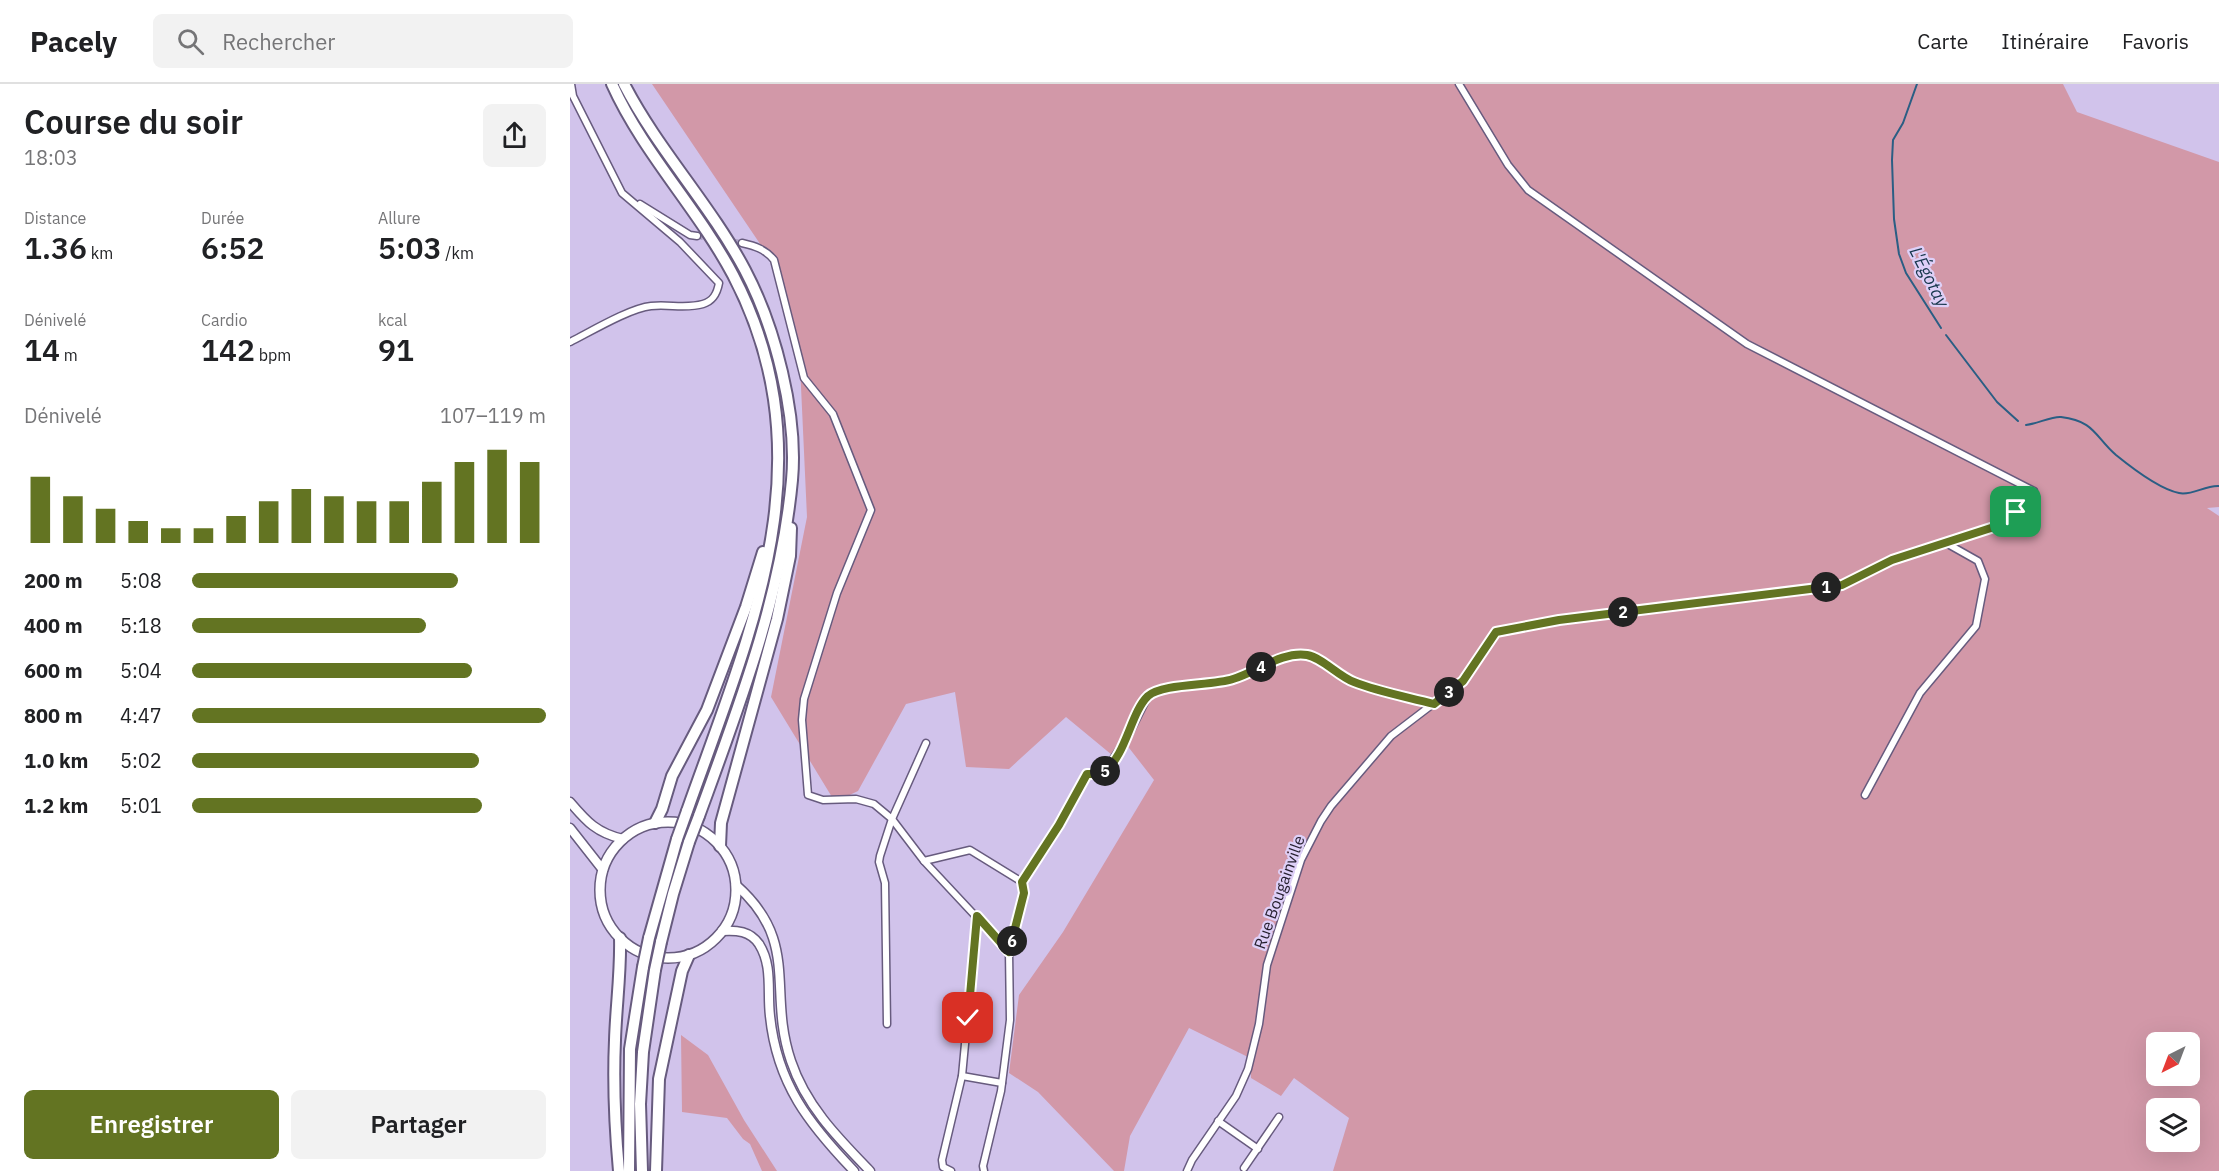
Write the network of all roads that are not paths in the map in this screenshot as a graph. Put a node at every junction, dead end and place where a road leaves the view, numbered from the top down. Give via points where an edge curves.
1 (571, 84) edge
2 (612, 84) edge
3 (624, 84) edge
4 (1459, 84) edge
5 (622, 193) junction
6 (697, 236) tunnel mouth
7 (742, 243) tunnel mouth
8 (570, 342) edge
9 (777, 424) junction
10 (792, 479) junction
11 (1946, 543) junction
12 (1434, 704) junction
13 (926, 743) dead end
14 (1864, 795) dead end
15 (570, 802) edge
16 (892, 819) junction
17 (655, 823) junction
18 (570, 828) edge
19 (623, 839) junction
20 (720, 846) junction
21 (924, 861) junction
22 (603, 870) junction
23 (1022, 882) junction
24 (736, 885) junction
25 (977, 916) junction
26 (722, 931) junction
27 (620, 938) junction
28 (1009, 952) junction
29 (688, 955) junction
30 (887, 1024) dead end
31 (962, 1076) junction
32 (1002, 1083) junction
33 (1279, 1117) dead end
34 (1218, 1121) junction
35 (1258, 1149) junction
36 (1245, 1168) dead end
37 (619, 1171) edge
38 (629, 1171) edge
39 (642, 1171) edge
40 (656, 1171) edge
41 (854, 1171) edge
42 (870, 1171) edge
43 (951, 1171) edge
44 (984, 1171) edge
45 (1187, 1171) edge

1 - 5 street via 573,96
2 - 9 highway via 632,122 734,277 767,364
3 - 10 highway via 641,117 730,244 762,308 788,407
4 - 11 street, Rue Bougainville via 1508,165 1537,197 1747,344 2034,491 2016,512 1994,527
5 - 6 street
5 - 8 street via 715,278 719,283 717,293 704,304 634,310
7 - 16 street via 768,253 774,261 804,378 833,414 871,510 837,593 804,699 808,795 874,804
9 - 17 highway via 772,499 757,578 707,710 672,776
9 - 38 highway, bridge via 778,493 756,613 677,839 643,967 630,1049
10 - 20 highway via 790,556 784,587 721,823
10 - 39 highway, bridge via 768,615 750,676 689,842 661,942 643,1052
11 - 12 street, Rue Bougainville via 1892,560 1842,585 1559,620 1496,632 1463,681
11 - 14 street via 1978,561 1985,579 1976,626 1920,693
12 - 23 street via 1354,682 1319,659 1303,654 1233,679 1152,694 1109,767 1100,774 1087,774
12 - 34 street, Rue Bougainville via 1391,736 1331,806 1301,860 1267,965 1251,1060 1241,1087
13 - 16 street
15 - 19 main road via 602,833
16 - 21 street
16 - 30 street via 879,862 885,883
17 - 19 main road
17 - 20 main road via 690,825
18 - 22 main road
19 - 22 main road via 607,858
20 - 24 main road via 728,857
21 - 23 street via 970,850
21 - 25 street
22 - 27 main road via 601,899
23 - 28 street via 1024,893
24 - 26 main road via 733,909
24 - 42 main road via 757,905 774,936 780,967 782,1028 801,1086 822,1119
25 - 28 street
25 - 31 street
26 - 29 main road
26 - 41 main road via 744,932 760,946 767,966 772,1034 783,1073 808,1119
27 - 29 main road via 652,956
27 - 37 highway via 614,1089
28 - 32 street via 1010,1020
29 - 40 highway via 659,1079
31 - 32 street
31 - 43 street via 942,1160 943,1167
32 - 44 street
33 - 35 street
34 - 35 street
34 - 45 street, Rue Bougainville
35 - 36 street

